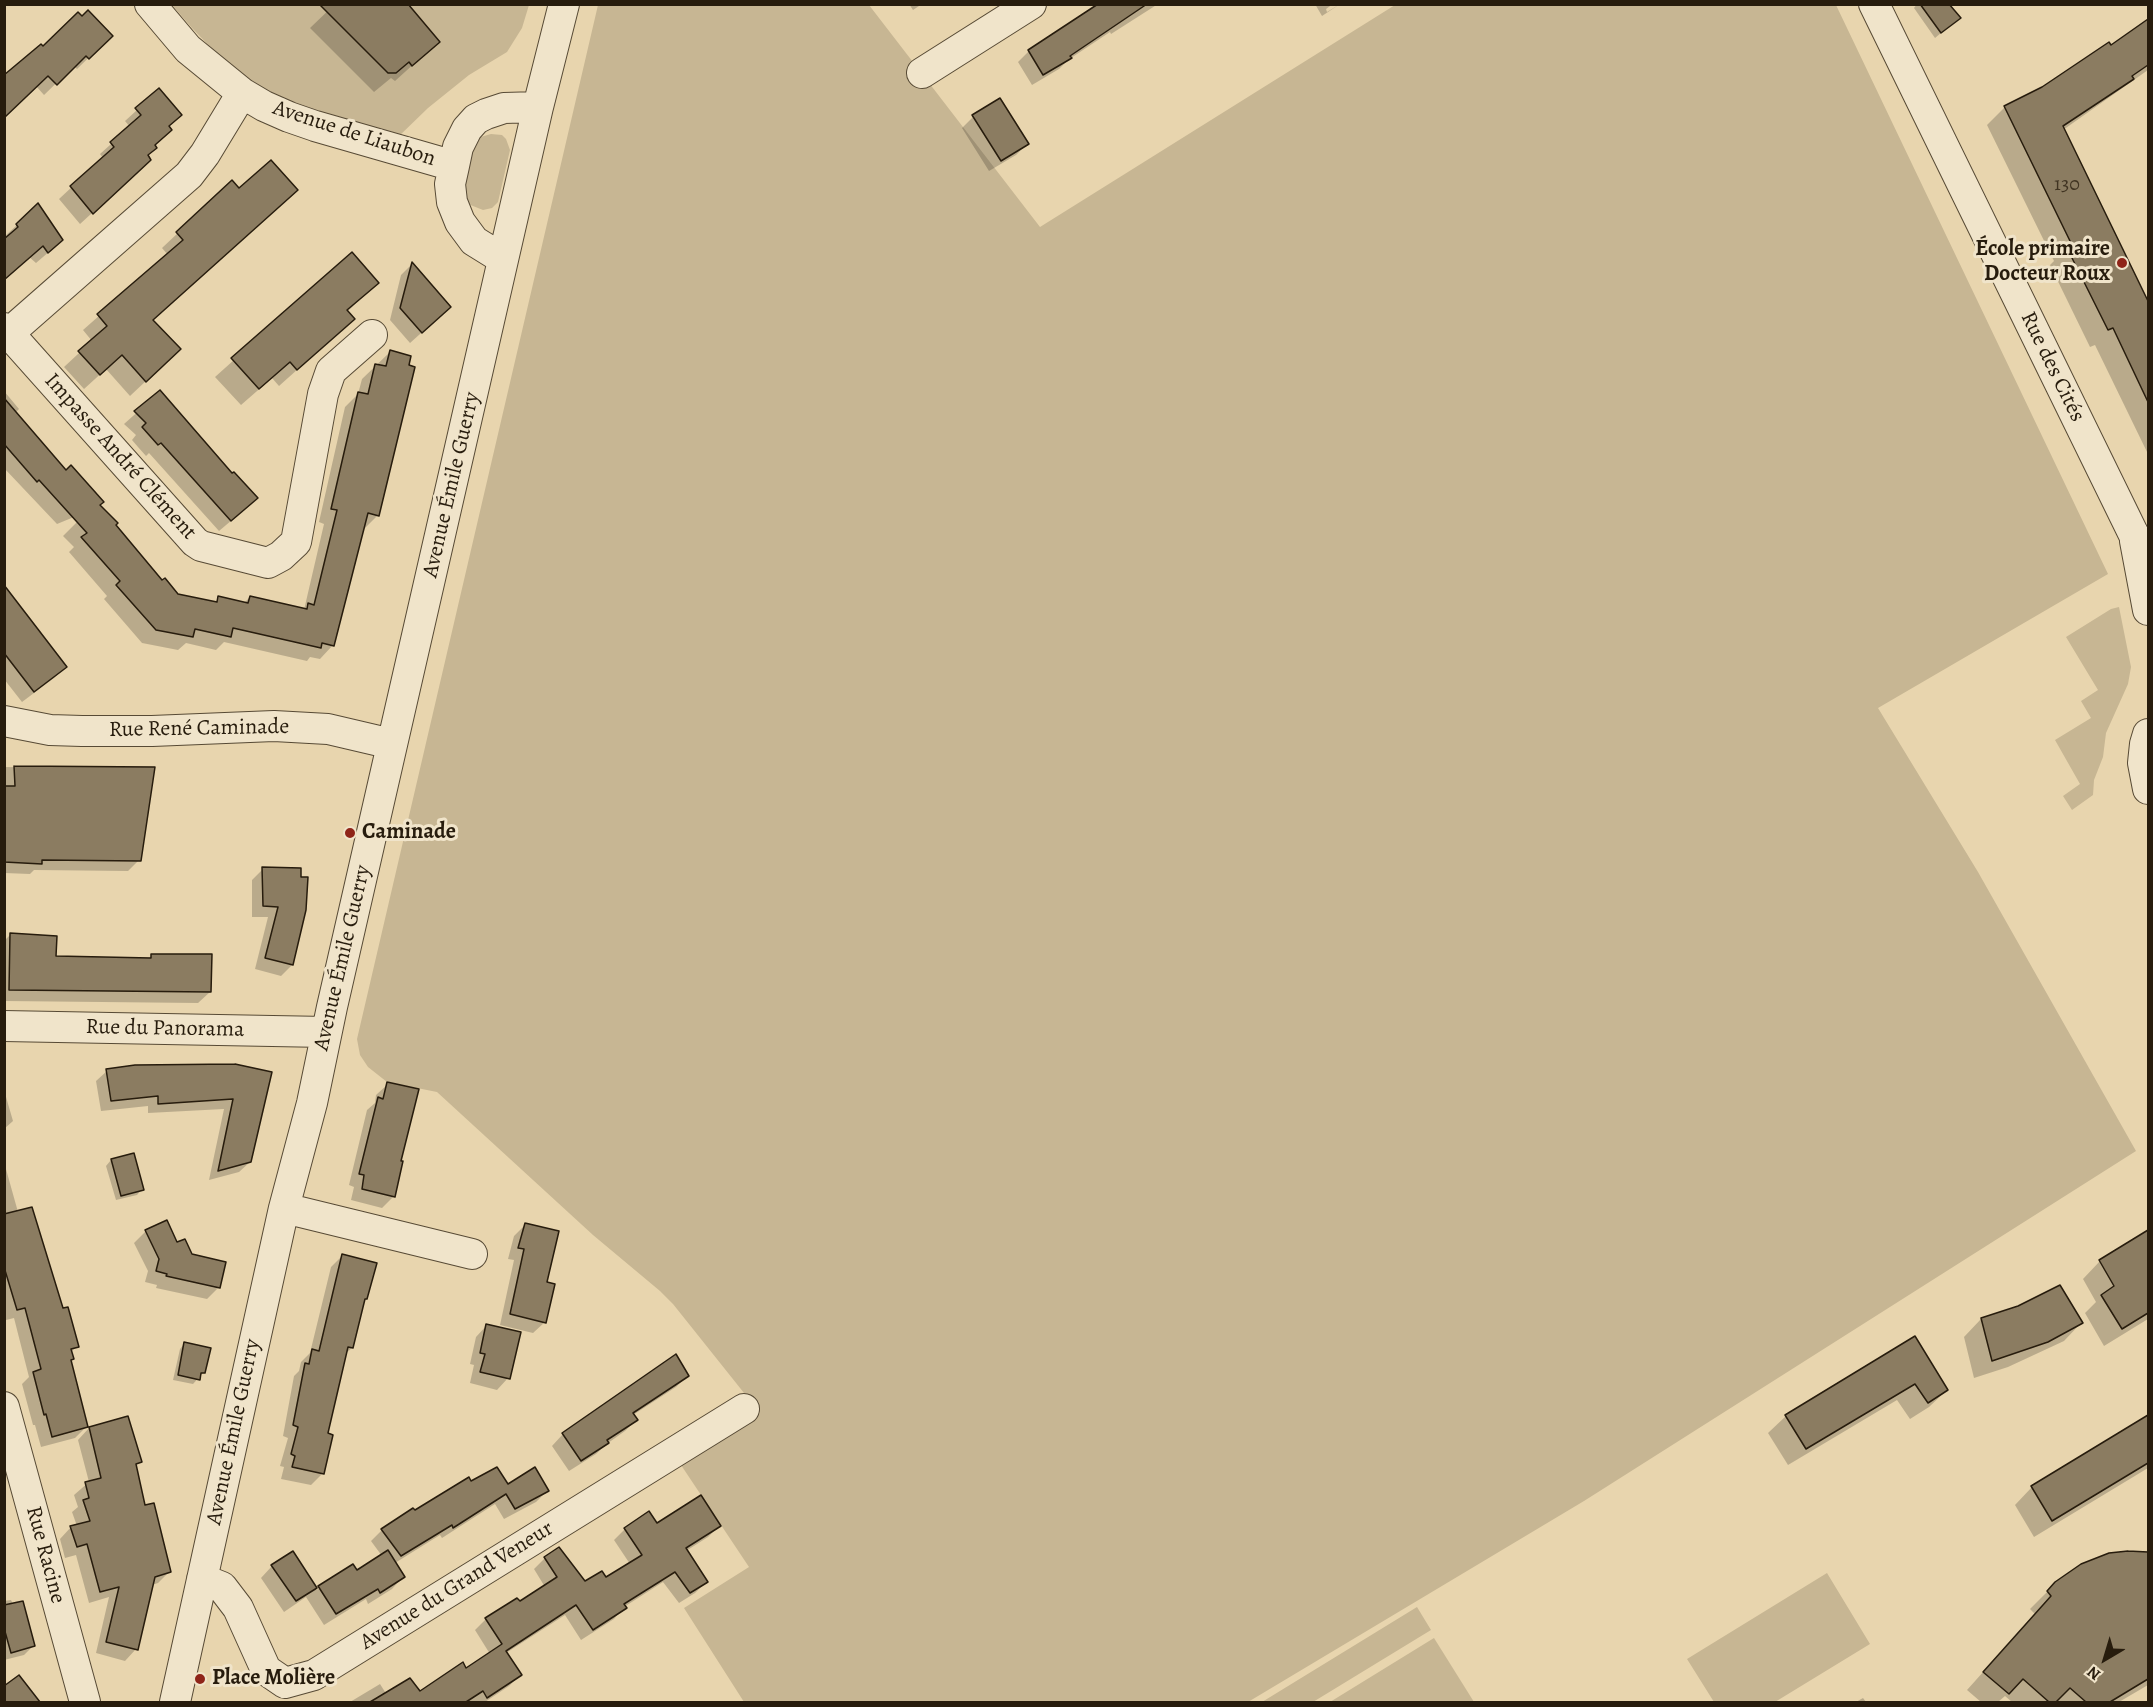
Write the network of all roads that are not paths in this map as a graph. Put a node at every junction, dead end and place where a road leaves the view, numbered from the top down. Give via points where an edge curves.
1 (150, 4) edge
2 (564, 4) edge
3 (1031, 4) edge
4 (1874, 4) edge
5 (922, 74) dead end
6 (242, 93) junction
7 (538, 107) junction
8 (454, 166) junction
9 (503, 259) junction
10 (7, 331) edge
11 (372, 335) dead end
12 (2141, 547) edge
13 (2148, 610) edge
14 (4, 721) edge
15 (2148, 734) edge
16 (392, 744) junction
17 (2148, 789) edge
18 (4, 1026) edge
19 (326, 1032) junction
20 (284, 1208) junction
21 (472, 1254) dead end
22 (4, 1407) edge
23 (744, 1409) dead end
24 (9, 1438) edge
25 (202, 1579) junction
26 (85, 1702) edge
27 (175, 1702) edge

1 - 6 street, Avenue de Liaubon via 188,49
2 - 7 street, Avenue Émile Guerry
3 - 5 street
4 - 12 street, Rue des Cités
6 - 8 street, Avenue de Liaubon via 289,117
6 - 10 street via 189,175
7 - 8 street, Avenue de Liaubon via 504,108 476,119 458,147
7 - 9 street, Avenue Émile Guerry
8 - 9 street, Avenue de Liaubon via 450,184 460,222 474,241
9 - 16 street, Avenue Émile Guerry
10 - 11 street, Impasse André Clément via 195,542 268,563 296,542 323,394 331,371
12 - 13 street, Rue des Cités
14 - 16 street, Rue René Caminade via 50,730 82,731 274,726 328,729
15 - 17 street via 2143,763
16 - 19 street, Avenue Émile Guerry
18 - 19 street, Rue du Panorama
19 - 20 street, Avenue Émile Guerry
20 - 21 street
20 - 25 street, Avenue Émile Guerry
22 - 24 street, Rue Racine
23 - 25 street, Avenue du Grand Veneur via 314,1675 285,1683 266,1670 238,1608 222,1587
24 - 26 street, Rue Racine
25 - 27 street, Avenue Émile Guerry

